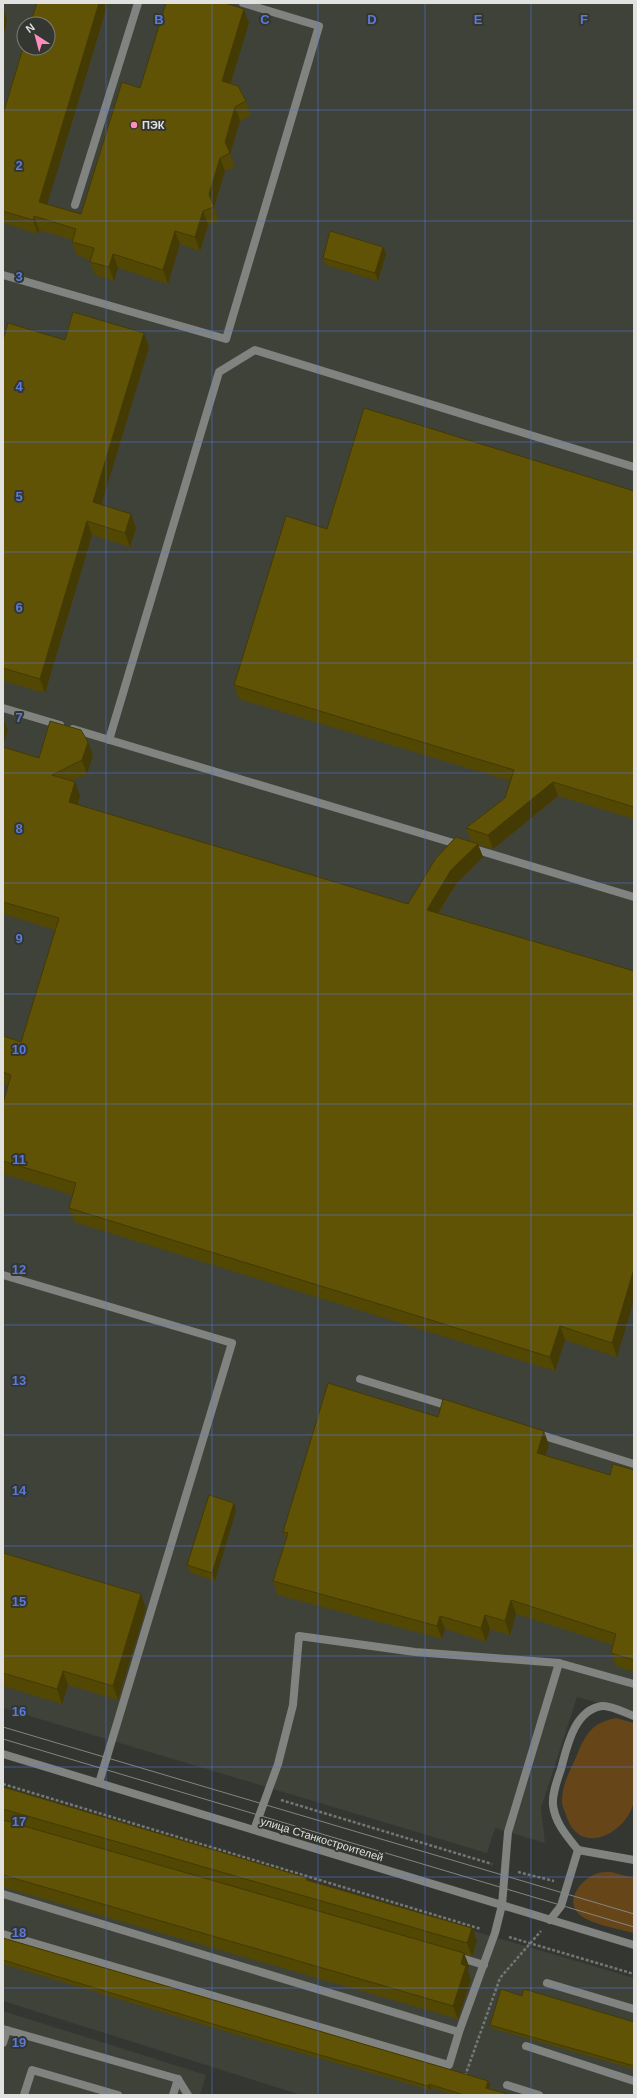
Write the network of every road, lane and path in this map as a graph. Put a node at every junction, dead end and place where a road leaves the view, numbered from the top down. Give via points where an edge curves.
1 (138, 3) edge
2 (243, 3) edge
3 (75, 205) dead end
4 (3, 275) edge
5 (634, 467) edge
6 (3, 708) edge
7 (109, 740) junction
8 (634, 897) edge
9 (3, 1275) edge
10 (360, 1379) dead end
11 (459, 1409) edge
12 (527, 1431) edge
13 (634, 1464) edge
14 (559, 1663) junction
15 (634, 1684) edge
16 (634, 1716) edge
17 (3, 1754) edge
18 (99, 1783) junction
19 (3, 1784) edge
20 (268, 1796) junction
21 (254, 1830) junction
22 (578, 1850) junction
23 (634, 1860) edge
24 (505, 1868) junction
25 (568, 1882) junction
26 (3, 1894) edge
27 (502, 1905) junction
28 (550, 1920) junction
29 (495, 1933) junction
30 (3, 1934) edge
31 (531, 1944) junction
32 (634, 1945) edge
33 (453, 1956) edge
34 (484, 1965) junction
35 (634, 1974) edge
36 (547, 1983) dead end
37 (634, 2009) edge
38 (5, 2029) edge
39 (459, 2032) junction
40 (3, 2043) edge
41 (526, 2046) dead end
42 (178, 2079) junction
43 (464, 2080) edge
44 (634, 2081) edge
45 (507, 2086) dead end
46 (24, 2095) edge
47 (118, 2095) edge
48 (173, 2095) edge
49 (188, 2095) edge
50 (539, 2095) edge

1 - 3 street
2 - 4 street via 320,26 226,339
5 - 7 street via 254,350 219,372
6 - 7 street
7 - 8 street
9 - 18 street via 232,1343
10 - 11 street
12 - 13 street
14 - 15 street
14 - 20 street via 415,1652 299,1636 293,1705
14 - 24 street via 508,1832
16 - 22 street via 603,1706 590,1710 571,1734 554,1791 553,1804 562,1831
17 - 18 street, улица Станкостроителей
18 - 21 street, улица Станкостроителей
19 - 29 path
20 - 21 street
20 - 24 path
21 - 27 street, улица Станкостроителей
22 - 23 street
22 - 25 street
24 - 25 path via 545,1880
24 - 27 street
25 - 28 street via 561,1906
26 - 39 street
27 - 28 street, улица Станкостроителей
27 - 29 street
28 - 31 path
28 - 32 street, улица Станкостроителей
29 - 31 path
29 - 34 street
30 - 39 street via 448,2065
31 - 35 path
31 - 43 path via 500,1978
33 - 34 street
34 - 39 street
36 - 37 street
38 - 40 street
38 - 42 street
41 - 44 street
42 - 48 street
42 - 49 street
45 - 50 street
46 - 47 street via 32,2070

